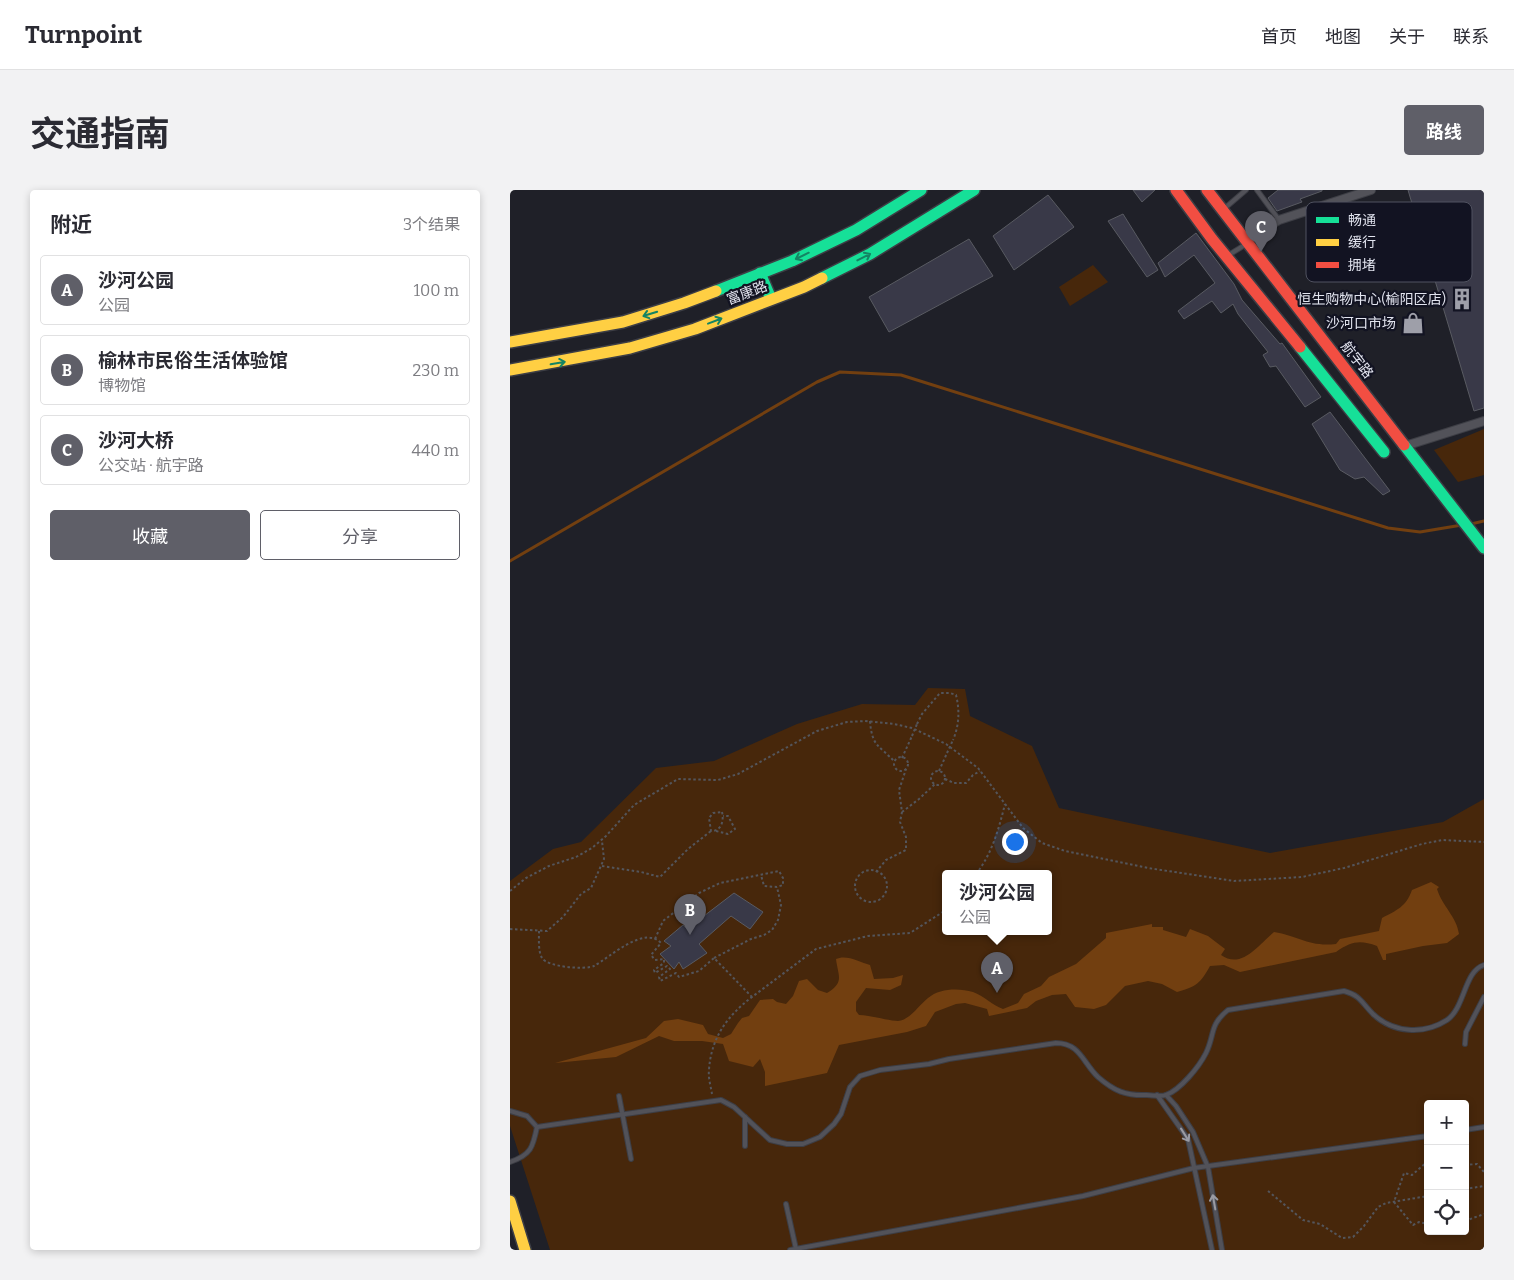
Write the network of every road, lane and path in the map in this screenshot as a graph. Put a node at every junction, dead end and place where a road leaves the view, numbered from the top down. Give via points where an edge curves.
1 (921, 190) edge
2 (974, 190) edge
3 (1176, 190) edge
4 (1207, 190) edge
5 (1246, 190) edge
6 (1257, 190) edge
7 (1371, 190) edge
8 (1335, 202) edge
9 (1222, 210) junction
10 (1306, 211) edge
11 (1280, 220) junction
12 (1264, 229) joint
13 (1248, 243) junction
14 (1226, 256) junction
15 (760, 273) junction
16 (772, 299) junction
17 (510, 342) edge
18 (510, 370) edge
19 (1484, 421) edge
20 (1405, 446) junction
21 (1384, 452) dead end
22 (1484, 548) edge
23 (870, 721) junction
24 (902, 758) junction
25 (895, 762) junction
26 (906, 769) junction
27 (939, 771) junction
28 (980, 771) junction
29 (945, 779) junction
30 (934, 784) junction
31 (1005, 804) junction
32 (902, 812) junction
33 (723, 816) junction
34 (711, 831) junction
35 (715, 831) junction
36 (602, 840) junction
37 (1484, 842) edge
38 (602, 866) junction
39 (979, 870) edge
40 (876, 872) junction
41 (761, 875) junction
42 (776, 887) junction
43 (510, 891) edge
44 (942, 913) edge
45 (510, 928) edge
46 (539, 931) junction
47 (655, 939) junction
48 (714, 958) junction
49 (1484, 964) edge
50 (752, 997) junction
51 (1484, 997) edge
52 (1465, 1044) dead end
53 (1157, 1095) junction
54 (1166, 1095) junction
55 (619, 1096) dead end
56 (714, 1102) junction
57 (510, 1111) edge
58 (622, 1114) junction
59 (745, 1117) junction
60 (537, 1126) junction
61 (1484, 1127) edge
62 (1469, 1129) edge
63 (1424, 1136) edge
64 (745, 1146) dead end
65 (631, 1159) dead end
66 (510, 1162) edge
67 (1469, 1164) edge
68 (1424, 1165) edge
69 (1208, 1167) junction
70 (1194, 1168) junction
71 (1484, 1172) edge
72 (1484, 1186) edge
73 (1469, 1188) edge
74 (1268, 1191) dead end
75 (1424, 1197) edge
76 (510, 1201) edge
77 (1394, 1202) junction
78 (786, 1204) dead end
79 (1484, 1214) edge
80 (1469, 1220) edge
81 (1424, 1223) edge
82 (796, 1249) edge
83 (524, 1250) edge
84 (790, 1250) edge
85 (1212, 1250) edge
86 (1222, 1250) edge

1 -> 15 main road, 富康路 via 856,230
16 -> 2 main road, 富康路 via 870,254
3 - 14 main road
4 - 9 main road, 航宇路
5 - 9 lane
6 - 11 lane
7 - 8 street
9 - 13 main road, 航宇路
10 - 11 street
11 - 12 street
12 - 13 lane
13 - 14 lane
13 - 20 main road, 航宇路
14 - 21 main road
15 - 16 main road
15 -> 17 main road, 富康路 via 684,303 623,322
18 -> 16 main road, 富康路 via 630,348 695,329
19 - 20 street
20 - 22 main road, 航宇路
23 - 25 path via 871,736
23 - 28 path via 912,728 946,744
23 - 36 path via 847,722 817,731 738,774 718,780 678,779 634,805
24 - 25 path
24 - 26 path via 907,761
24 - 27 path, bridge via 922,714 940,693 950,693 956,696 959,704 958,728
25 - 26 path via 898,770
26 - 32 path via 899,790
27 - 29 path
27 - 30 path via 932,776
28 - 29 path via 966,782 954,783
28 - 31 path
29 - 30 path via 941,784
30 - 32 path
31 - 37 path via 1023,828 1042,843 1065,851 1234,881 1302,877 1442,840
31 - 39 path via 986,862
32 - 40 path via 900,822 906,837 906,850 886,860
33 - 34 path via 722,812 713,813 709,818
33 - 35 path via 724,820
33 - 35 path via 728,816 735,829 728,834
34 - 35 path
34 - 38 path via 660,877
36 - 38 path
36 - 43 path via 576,857 526,878
38 - 46 path via 592,888 581,894 547,931
40 - 40 path via 866,871 857,878 856,893 864,901 879,900 887,888 884,878
41 - 42 path via 764,886
41 - 42 path via 779,871 784,885
41 - 47 path via 720,884 699,893 663,921
42 - 48 path via 781,906 772,930
44 - 50 path via 910,933 868,936 816,949
45 - 46 path
46 - 47 path via 542,958 574,969 588,969 635,940
47 - 48 path via 662,944 650,955 655,960 664,959 655,973 667,966 670,969 659,977 660,981 676,973 679,977 699,971
48 - 50 path
49 - 54 lane via 1473,972 1460,1003 1449,1019 1429,1029 1402,1030 1389,1026 1356,995 1344,991 1228,1010 1215,1024 1206,1053 1192,1073
50 - 56 path via 719,1030 708,1072
51 - 52 lane via 1466,1032
53 - 54 lane
53 - 59 lane via 1130,1096 1114,1089 1097,1076 1074,1048 1056,1043 880,1070 860,1076 850,1087 834,1124 820,1137 803,1144 770,1140
53 -> 70 lane via 1188,1139
54 - 69 lane via 1193,1132
55 - 58 lane
56 - 58 lane
56 - 59 lane via 721,1100
57 - 60 lane via 527,1116
58 - 60 lane
58 - 65 lane
59 - 64 lane
60 - 66 lane via 528,1153
61 - 62 lane
63 - 69 lane
67 - 71 path via 1477,1164
68 - 77 path via 1412,1175 1404,1172
69 - 70 lane
86 -> 69 lane
70 - 82 lane via 1083,1196
70 - 85 lane
72 - 73 path
74 - 77 path via 1303,1220 1320,1224 1342,1238 1353,1237 1378,1207
75 - 77 path
76 - 83 main road
77 - 81 path via 1413,1225
78 - 82 lane
79 - 80 path
82 - 84 lane

